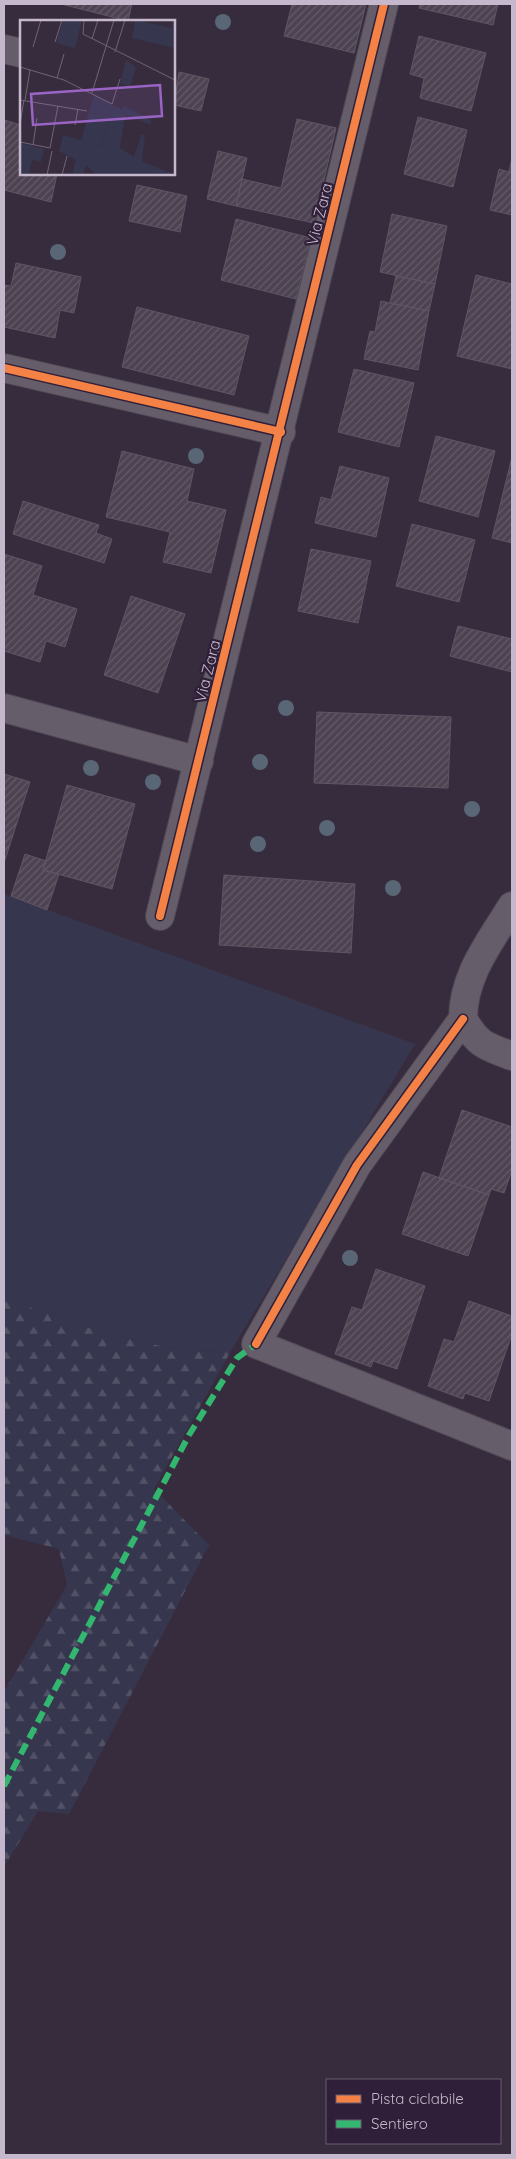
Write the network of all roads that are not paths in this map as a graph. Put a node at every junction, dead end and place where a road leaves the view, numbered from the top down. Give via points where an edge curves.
1 (384, 4) edge
2 (4, 49) edge
3 (20, 54) edge
4 (4, 368) edge
5 (281, 432) junction
6 (4, 708) edge
7 (199, 760) junction
8 (512, 906) edge
9 (160, 916) dead end
10 (463, 1019) junction
11 (512, 1056) edge
12 (512, 1446) edge

1 - 5 street, Via Zara
2 - 3 street
4 - 5 street
5 - 7 street, Via Zara
6 - 7 street
7 - 9 street, Via Zara
8 - 10 street via 472,970 463,1000
10 - 11 street via 473,1038
10 - 12 street via 357,1166 256,1344

